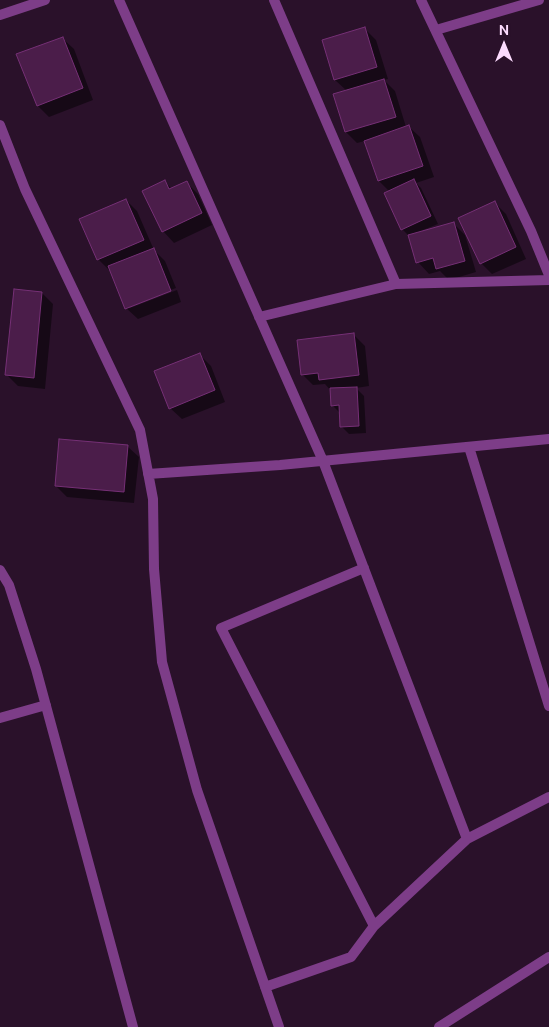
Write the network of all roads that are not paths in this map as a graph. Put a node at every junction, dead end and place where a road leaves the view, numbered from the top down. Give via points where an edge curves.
1 (45, 0) edge
2 (119, 0) edge
3 (274, 0) edge
4 (422, 0) edge
5 (540, 0) edge
6 (0, 14) edge
7 (436, 30) junction
8 (0, 125) edge
9 (549, 275) edge
10 (549, 280) edge
11 (396, 284) junction
12 (259, 316) junction
13 (549, 439) edge
14 (469, 447) junction
15 (323, 461) junction
16 (148, 474) junction
17 (364, 568) junction
18 (0, 570) edge
19 (46, 705) junction
20 (549, 706) edge
21 (0, 718) edge
22 (549, 797) edge
23 (468, 838) junction
24 (374, 926) junction
25 (549, 957) edge
26 (265, 987) junction
27 (133, 1027) edge
28 (279, 1027) edge
29 (440, 1027) edge

1 - 6 street
2 - 12 street
3 - 11 street
4 - 7 street
5 - 7 street
7 - 9 street
8 - 16 street via 25,188 140,430
10 - 11 street
11 - 12 street
12 - 15 street
13 - 14 street
14 - 15 street
14 - 20 street
15 - 16 street
15 - 17 street
16 - 26 street via 153,498 154,569 162,662 197,790
17 - 23 street
17 - 24 street via 220,628
18 - 19 street via 9,585
19 - 21 street
19 - 27 street
22 - 23 street
23 - 24 street
24 - 26 street via 351,957
25 - 29 street
26 - 28 street

